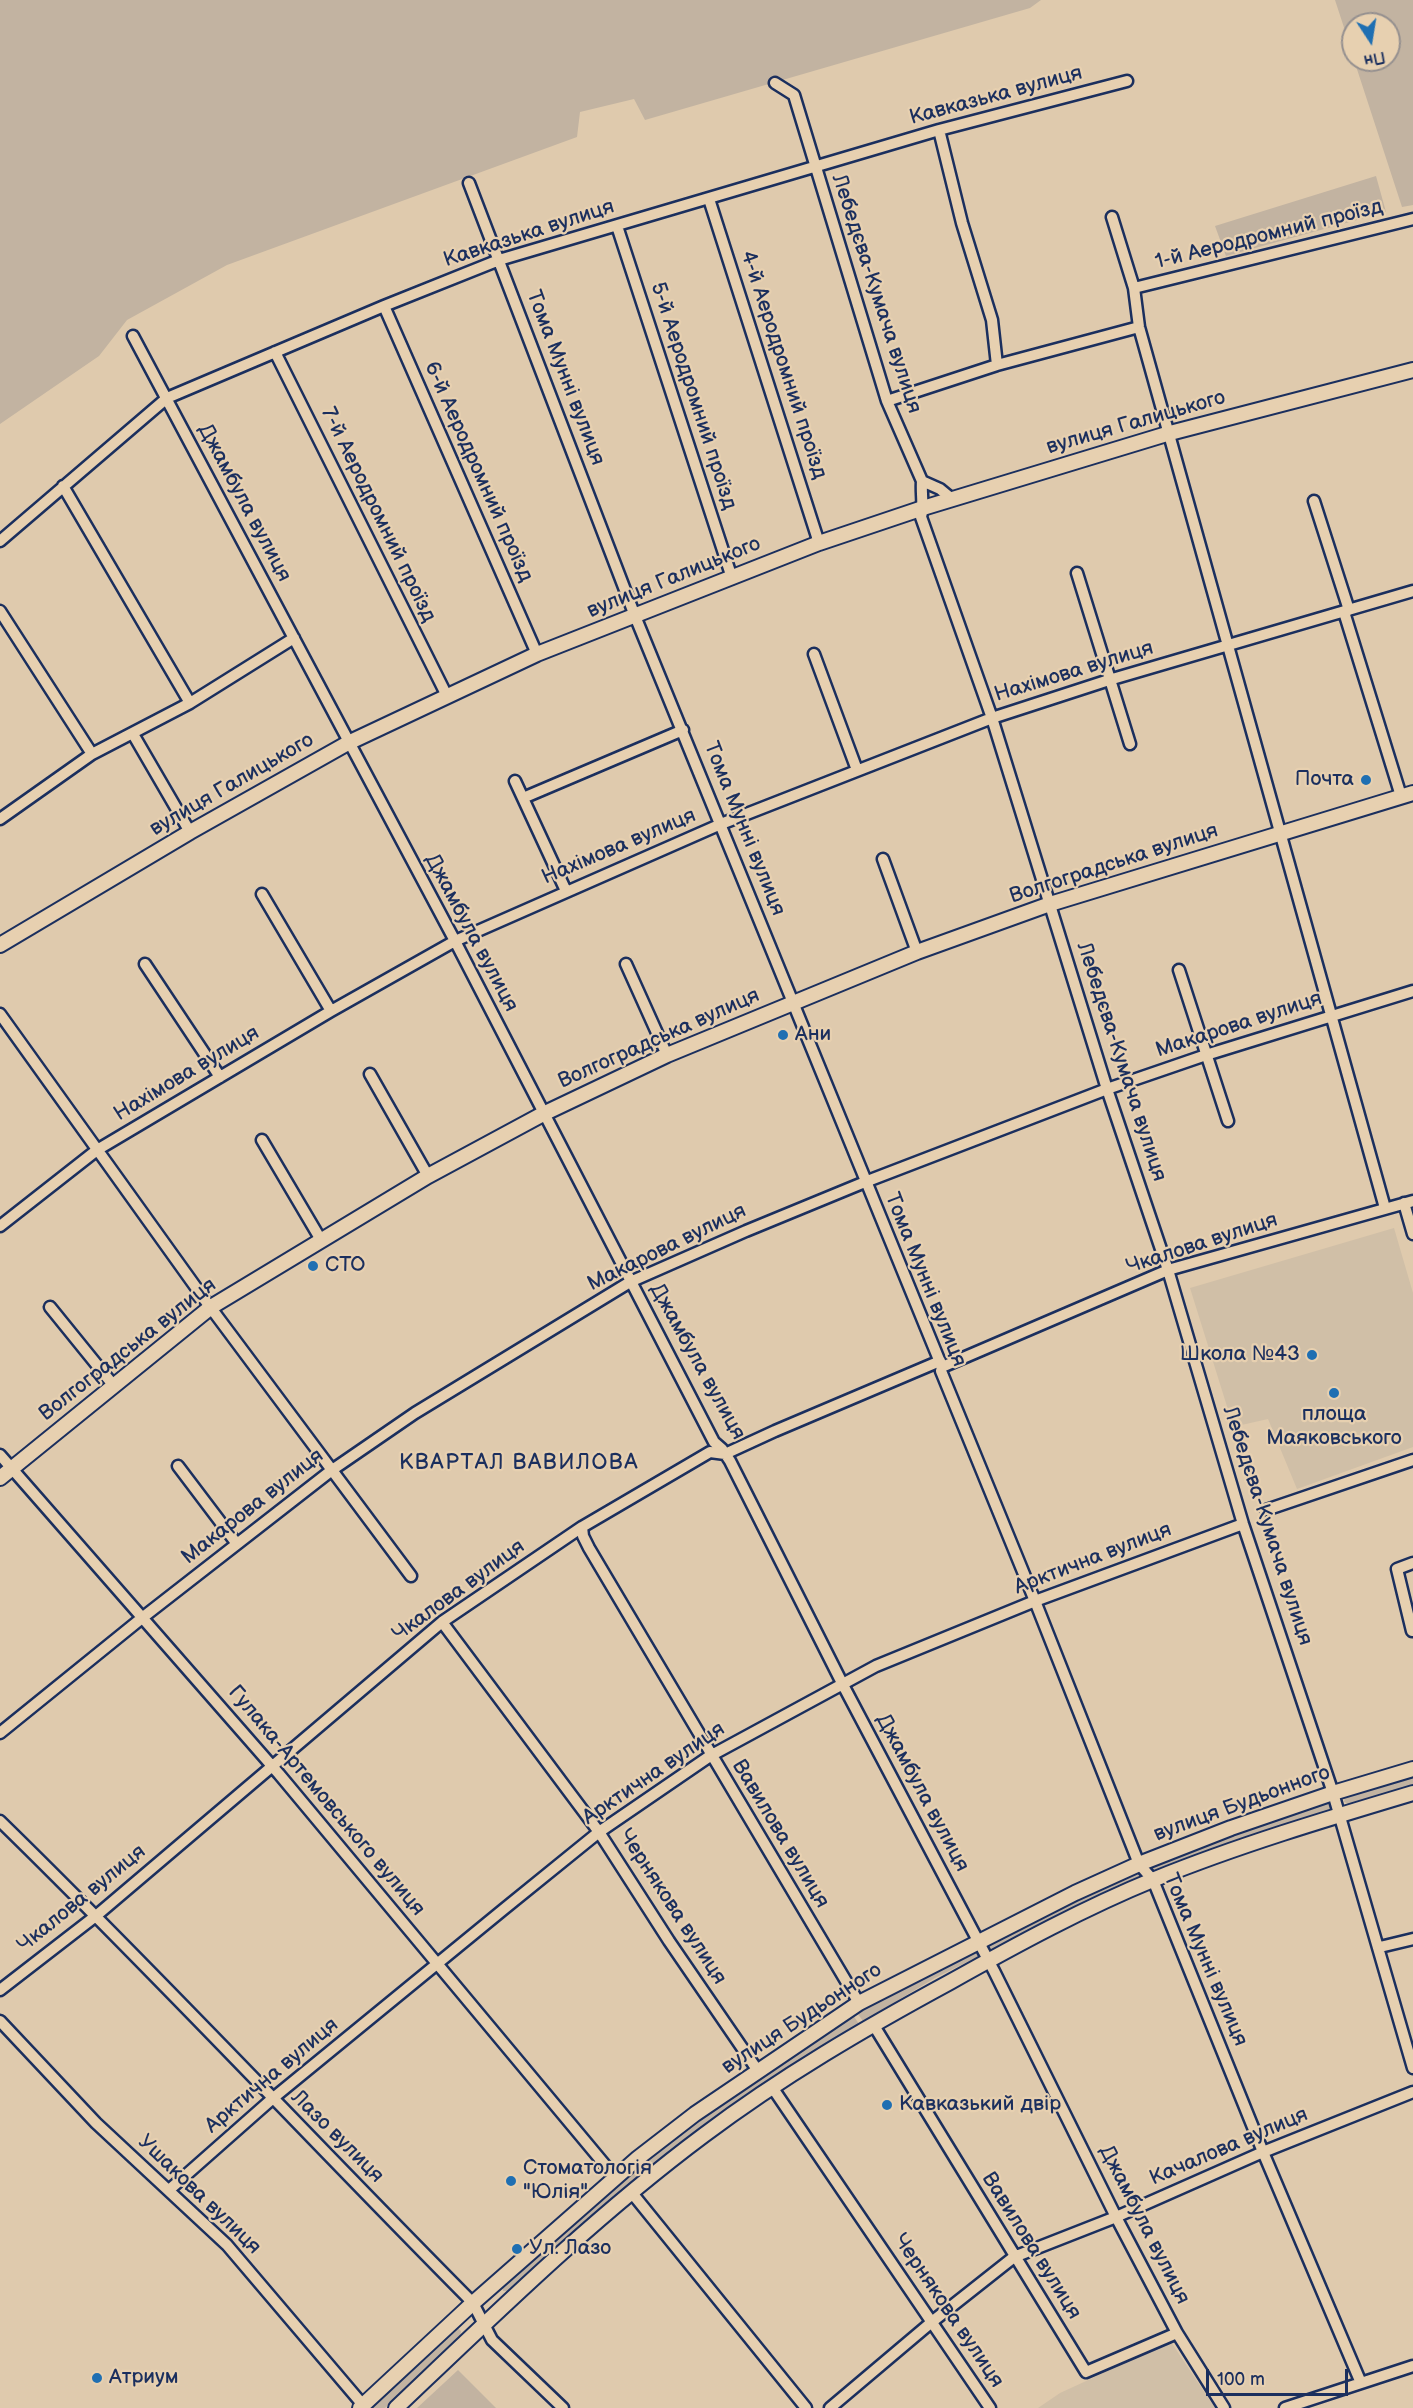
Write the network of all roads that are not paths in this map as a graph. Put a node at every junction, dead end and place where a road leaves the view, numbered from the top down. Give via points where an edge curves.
1 (1127, 81) dead end
2 (775, 82) dead end
3 (939, 130) junction
4 (815, 168) junction
5 (469, 183) dead end
6 (709, 199) junction
7 (1112, 216) dead end
8 (1413, 219) edge
9 (617, 225) junction
10 (499, 260) junction
11 (1134, 288) junction
12 (384, 306) junction
13 (1139, 327) junction
14 (133, 336) dead end
15 (275, 352) junction
16 (996, 366) junction
17 (1413, 370) edge
18 (167, 398) junction
19 (886, 401) junction
20 (1170, 433) junction
21 (922, 481) junction
22 (63, 486) junction
23 (952, 499) junction
24 (1314, 501) dead end
25 (923, 508) junction
26 (0, 541) edge
27 (819, 543) junction
28 (1077, 573) dead end
29 (732, 578) junction
30 (1413, 591) edge
31 (0, 611) edge
32 (1347, 611) junction
33 (635, 616) junction
34 (294, 638) junction
35 (1228, 646) junction
36 (537, 654) junction
37 (814, 654) dead end
38 (1109, 680) junction
39 (447, 696) junction
40 (190, 703) junction
41 (992, 718) junction
42 (682, 730) junction
43 (133, 734) junction
44 (348, 743) junction
45 (1130, 744) dead end
46 (92, 754) junction
47 (857, 770) junction
48 (515, 781) dead end
49 (1407, 795) edge
50 (522, 798) junction
51 (0, 818) edge
52 (721, 824) junction
53 (190, 832) junction
54 (1279, 834) junction
55 (883, 859) dead end
56 (566, 891) junction
57 (262, 894) dead end
58 (1050, 904) junction
59 (454, 941) junction
60 (0, 945) edge
61 (917, 952) junction
62 (145, 964) dead end
63 (626, 964) dead end
64 (1179, 970) dead end
65 (1413, 991) edge
66 (793, 1003) junction
67 (331, 1011) junction
68 (0, 1014) edge
69 (1332, 1016) junction
70 (667, 1055) junction
71 (1206, 1055) junction
72 (370, 1074) dead end
73 (220, 1077) junction
74 (1107, 1089) junction
75 (543, 1114) junction
76 (1228, 1121) dead end
77 (262, 1140) dead end
78 (97, 1150) junction
79 (428, 1176) junction
80 (865, 1182) junction
81 (1408, 1202) edge
82 (1385, 1208) junction
83 (0, 1226) edge
84 (1413, 1234) edge
85 (321, 1240) junction
86 (1168, 1270) junction
87 (630, 1282) junction
88 (211, 1306) junction
89 (50, 1307) dead end
90 (941, 1364) junction
91 (114, 1386) junction
92 (725, 1454) junction
93 (0, 1455) edge
94 (1413, 1460) edge
95 (178, 1466) dead end
96 (12, 1469) junction
97 (332, 1470) junction
98 (0, 1478) edge
99 (1266, 1510) dead end
100 (1243, 1524) junction
101 (582, 1527) junction
102 (237, 1544) junction
103 (1413, 1563) edge
104 (411, 1576) dead end
105 (1035, 1601) junction
106 (142, 1618) junction
107 (442, 1622) junction
108 (1412, 1632) edge
109 (842, 1683) junction
110 (0, 1733) edge
111 (710, 1756) junction
112 (273, 1767) junction
113 (1413, 1769) edge
114 (1333, 1793) junction
115 (1413, 1793) edge
116 (1340, 1815) junction
117 (0, 1821) edge
118 (599, 1832) junction
119 (1139, 1864) junction
120 (1153, 1880) junction
121 (97, 1915) junction
122 (1413, 1939) edge
123 (978, 1941) junction
124 (1380, 1947) junction
125 (988, 1960) junction
126 (438, 1963) junction
127 (0, 1990) edge
128 (859, 2003) junction
129 (0, 2021) edge
130 (873, 2024) junction
131 (1413, 2068) edge
132 (758, 2071) junction
133 (772, 2087) junction
134 (1413, 2092) edge
135 (272, 2099) junction
136 (1263, 2152) junction
137 (615, 2177) junction
138 (169, 2190) junction
139 (632, 2193) junction
140 (1116, 2217) junction
141 (1014, 2257) junction
142 (472, 2303) junction
143 (933, 2321) junction
144 (485, 2324) junction
145 (1177, 2333) junction
146 (1413, 2366) edge
147 (1361, 2383) junction
148 (362, 2407) edge
149 (396, 2408) edge
150 (563, 2408) edge
151 (806, 2408) edge
152 (830, 2408) edge
153 (990, 2408) edge
154 (1224, 2408) edge
155 (1285, 2408) edge

1 - 3 street, Кавказька вулиця
2 - 4 street, Лебедєва-Кумача вулиця via 794,95
3 - 4 street, Кавказька вулиця
3 - 16 street via 992,320
4 - 6 street, Кавказька вулиця
4 - 19 street, Лебедєва-Кумача вулиця
5 - 10 street, Тома Мунні вулиця
6 - 9 street, Кавказька вулиця
6 - 27 street, 4-й Аеродромний проїзд
7 - 11 street
8 - 11 street, 1-й Аеродромний проїзд
9 - 10 street, Кавказька вулиця
9 - 29 street, 5-й Аеродромний проїзд
10 - 12 street, Кавказька вулиця
10 - 33 street, Тома Мунні вулиця
11 - 13 street
12 - 15 street, Кавказька вулиця
12 - 36 street, 6-й Аеродромний проїзд
13 - 16 street
13 - 20 street
14 - 18 street, Джамбула вулиця
15 - 18 street, Кавказька вулиця
15 - 39 street, 7-й Аеродромний проїзд
16 - 19 street
17 - 20 street, вулиця Галицького
18 - 22 street, Кавказька вулиця
18 - 34 street, Джамбула вулиця
19 - 21 street, Лебедєва-Кумача вулиця
20 - 23 street, вулиця Галицького
20 - 35 street
21 - 23 street
21 - 25 street, Лебедєва-Кумача вулиця
22 - 26 street, Кавказька вулиця
22 - 40 street
23 - 25 street, вулиця Галицького
24 - 32 street
25 - 27 street, вулиця Галицького
25 - 41 street, Лебедєва-Кумача вулиця via 921,517
27 - 29 street, вулиця Галицького
28 - 38 street
29 - 33 street, вулиця Галицького
30 - 32 street, Нахімова вулиця
31 - 46 street
32 - 35 street, Нахімова вулиця
32 - 49 street
33 - 36 street, вулиця Галицького
33 - 42 street, Тома Мунні вулиця
34 - 40 street
34 - 44 street, Джамбула вулиця
35 - 38 street, Нахімова вулиця
35 - 54 street
36 - 39 street, вулиця Галицького
37 - 47 street
38 - 41 street, Нахімова вулиця
38 - 45 street
39 - 44 street, вулиця Галицького
40 - 43 street
41 - 47 street, Нахімова вулиця
41 - 58 street, Лебедєва-Кумача вулиця
42 - 50 street
42 - 52 street, Тома Мунні вулиця
43 - 46 street
43 - 53 street
44 - 53 street, вулиця Галицького
44 - 59 street, Джамбула вулиця
46 - 51 street
47 - 52 street, Нахімова вулиця
48 - 50 street
49 - 54 street, Волгоградська вулиця
50 - 56 street
52 - 56 street, Нахімова вулиця
52 - 66 street, Тома Мунні вулиця
53 - 60 street, вулиця Галицького
54 - 58 street, Волгоградська вулиця
54 - 69 street
55 - 61 street
56 - 59 street, Нахімова вулиця
57 - 67 street
58 - 61 street, Волгоградська вулиця
58 - 74 street, Лебедєва-Кумача вулиця
59 - 67 street, Нахімова вулиця
59 - 75 street, Джамбула вулиця
61 - 66 street, Волгоградська вулиця
62 - 73 street
63 - 70 street
64 - 71 street
65 - 69 street, Макарова вулиця
66 - 70 street, Волгоградська вулиця
66 - 80 street, Тома Мунні вулиця
67 - 73 street, Нахімова вулиця
68 - 78 street
69 - 71 street, Макарова вулиця
69 - 82 street
70 - 75 street, Волгоградська вулиця
71 - 74 street, Макарова вулиця
71 - 76 street
72 - 79 street
73 - 78 street, Нахімова вулиця
74 - 80 street, Макарова вулиця
74 - 86 street, Лебедєва-Кумача вулиця
75 - 79 street, Волгоградська вулиця
75 - 87 street, Джамбула вулиця
77 - 85 street
78 - 83 street, Нахімова вулиця
78 - 88 street
79 - 85 street, Волгоградська вулиця
80 - 87 street, Макарова вулиця
80 - 90 street, Тома Мунні вулиця
81 - 82 street, Чкалова вулиця
81 - 84 street
82 - 86 street, Чкалова вулиця
85 - 88 street, Волгоградська вулиця
86 - 90 street, Чкалова вулиця
86 - 100 street, Лебедєва-Кумача вулиця
87 - 92 street, Джамбула вулиця via 714,1442
87 - 97 street, Макарова вулиця via 423,1408
88 - 91 street, Волгоградська вулиця
88 - 97 street
89 - 91 street
90 - 92 street, Чкалова вулиця
90 - 105 street, Тома Мунні вулиця
91 - 96 street, Волгоградська вулиця
92 - 101 street, Чкалова вулиця via 710,1452
92 - 109 street, Джамбула вулиця
93 - 96 street, Гулака-Артемовського вулиця
94 - 99 street
95 - 102 street
96 - 98 street, Волгоградська вулиця
96 - 106 street, Гулака-Артемовського вулиця
97 - 102 street, Макарова вулиця
97 - 104 street
100 - 105 street, Арктична вулиця
100 - 114 street, Лебедєва-Кумача вулиця
101 - 107 street, Чкалова вулиця
101 - 111 street, Вавилова вулиця via 583,1536
102 - 106 street, Макарова вулиця
103 - 108 street via 1397,1569
105 - 109 street, Арктична вулиця
105 - 119 street, Тома Мунні вулиця
106 - 110 street, Макарова вулиця
106 - 112 street, Гулака-Артемовського вулиця
107 - 112 street, Чкалова вулиця
107 - 118 street, Чернякова вулиця
109 - 111 street, Арктична вулиця
109 - 123 street, Джамбула вулиця
111 - 118 street, Арктична вулиця
111 - 128 street, Вавилова вулиця
112 - 121 street, Чкалова вулиця
112 - 126 street, Гулака-Артемовського вулиця
113 - 114 street, вулиця Будьонного
114 - 116 street, Лебедєва-Кумача вулиця
114 - 119 street, вулиця Будьонного
115 - 116 street, вулиця Будьонного
116 - 120 street, вулиця Будьонного
116 - 124 street, Лебедєва-Кумача вулиця
117 - 121 street, Лазо вулиця
118 - 126 street, Арктична вулиця
118 - 132 street, Чернякова вулиця
119 - 120 street, Тома Мунні вулиця
119 - 123 street, вулиця Будьонного
120 - 125 street, вулиця Будьонного
120 - 136 street, Тома Мунні вулиця
121 - 127 street, Чкалова вулиця
121 - 135 street, Лазо вулиця
122 - 124 street
123 - 125 street, Джамбула вулиця
123 - 128 street, вулиця Будьонного
124 - 131 street, Лебедєва-Кумача вулиця
125 - 130 street, вулиця Будьонного
125 - 140 street, Джамбула вулиця
126 - 135 street, Арктична вулиця
126 - 137 street, Гулака-Артемовського вулиця
128 - 132 street, вулиця Будьонного
129 - 138 street, Ушакова вулиця via 96,2122
130 - 133 street, вулиця Будьонного
130 - 141 street, Вавилова вулиця
132 - 137 street, вулиця Будьонного via 694,2114
133 - 139 street, вулиця Будьонного
133 - 143 street, Чернякова вулиця
134 - 136 street, Качалова вулиця
135 - 138 street, Арктична вулиця
135 - 142 street, Лазо вулиця
136 - 140 street, Качалова вулиця
136 - 147 street, Тома Мунні вулиця
137 - 142 street, вулиця Будьонного
138 - 148 street, Ушакова вулиця via 227,2245
139 - 144 street, вулиця Будьонного
139 - 151 street
140 - 141 street, Качалова вулиця
140 - 145 street, Джамбула вулиця
141 - 143 street, Качалова вулиця
141 - 145 street, Вавилова вулиця via 1086,2372
142 - 144 street, Лазо вулиця
142 - 148 street, вулиця Будьонного
143 - 152 street, Качалова вулиця
143 - 153 street, Чернякова вулиця
144 - 149 street, вулиця Будьонного
144 - 150 street, Лазо вулиця via 492,2340
145 - 154 street, Джамбула вулиця
146 - 147 street
147 - 155 street

